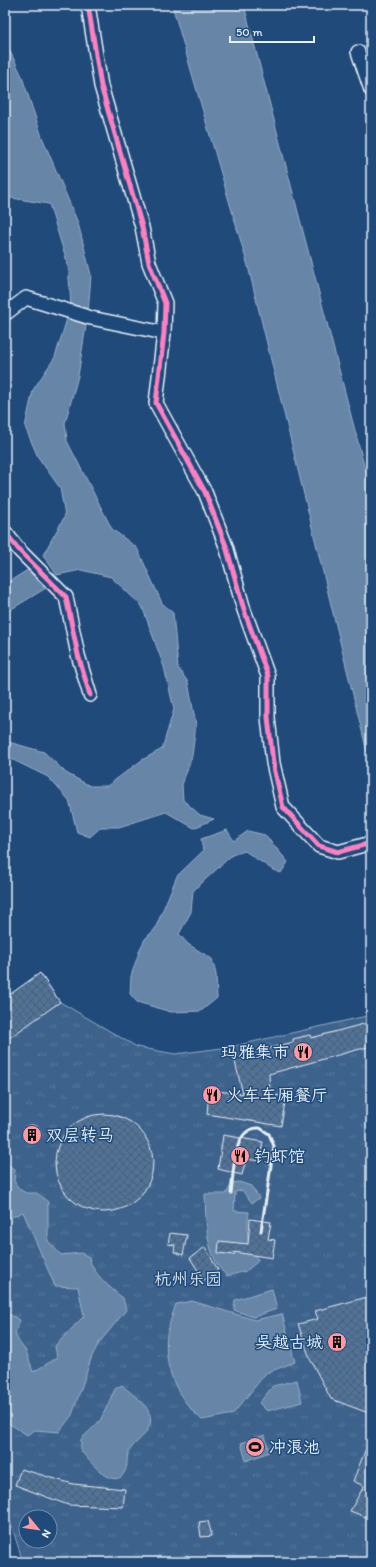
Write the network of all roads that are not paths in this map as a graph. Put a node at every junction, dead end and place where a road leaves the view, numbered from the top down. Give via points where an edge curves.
1 (88, 5) edge
2 (358, 52) dead end
3 (371, 90) edge
4 (5, 314) edge
5 (164, 333) junction
6 (5, 532) edge
7 (90, 695) dead end
8 (371, 843) edge

1 - 5 street via 100,86 142,227 149,263 165,302
2 - 3 street
4 - 5 street via 26,298 91,318
5 - 8 street via 156,403 205,492 226,546 244,610 268,676 268,717 272,755 283,807 319,846 338,852
6 - 7 street via 20,551 66,597 78,655

